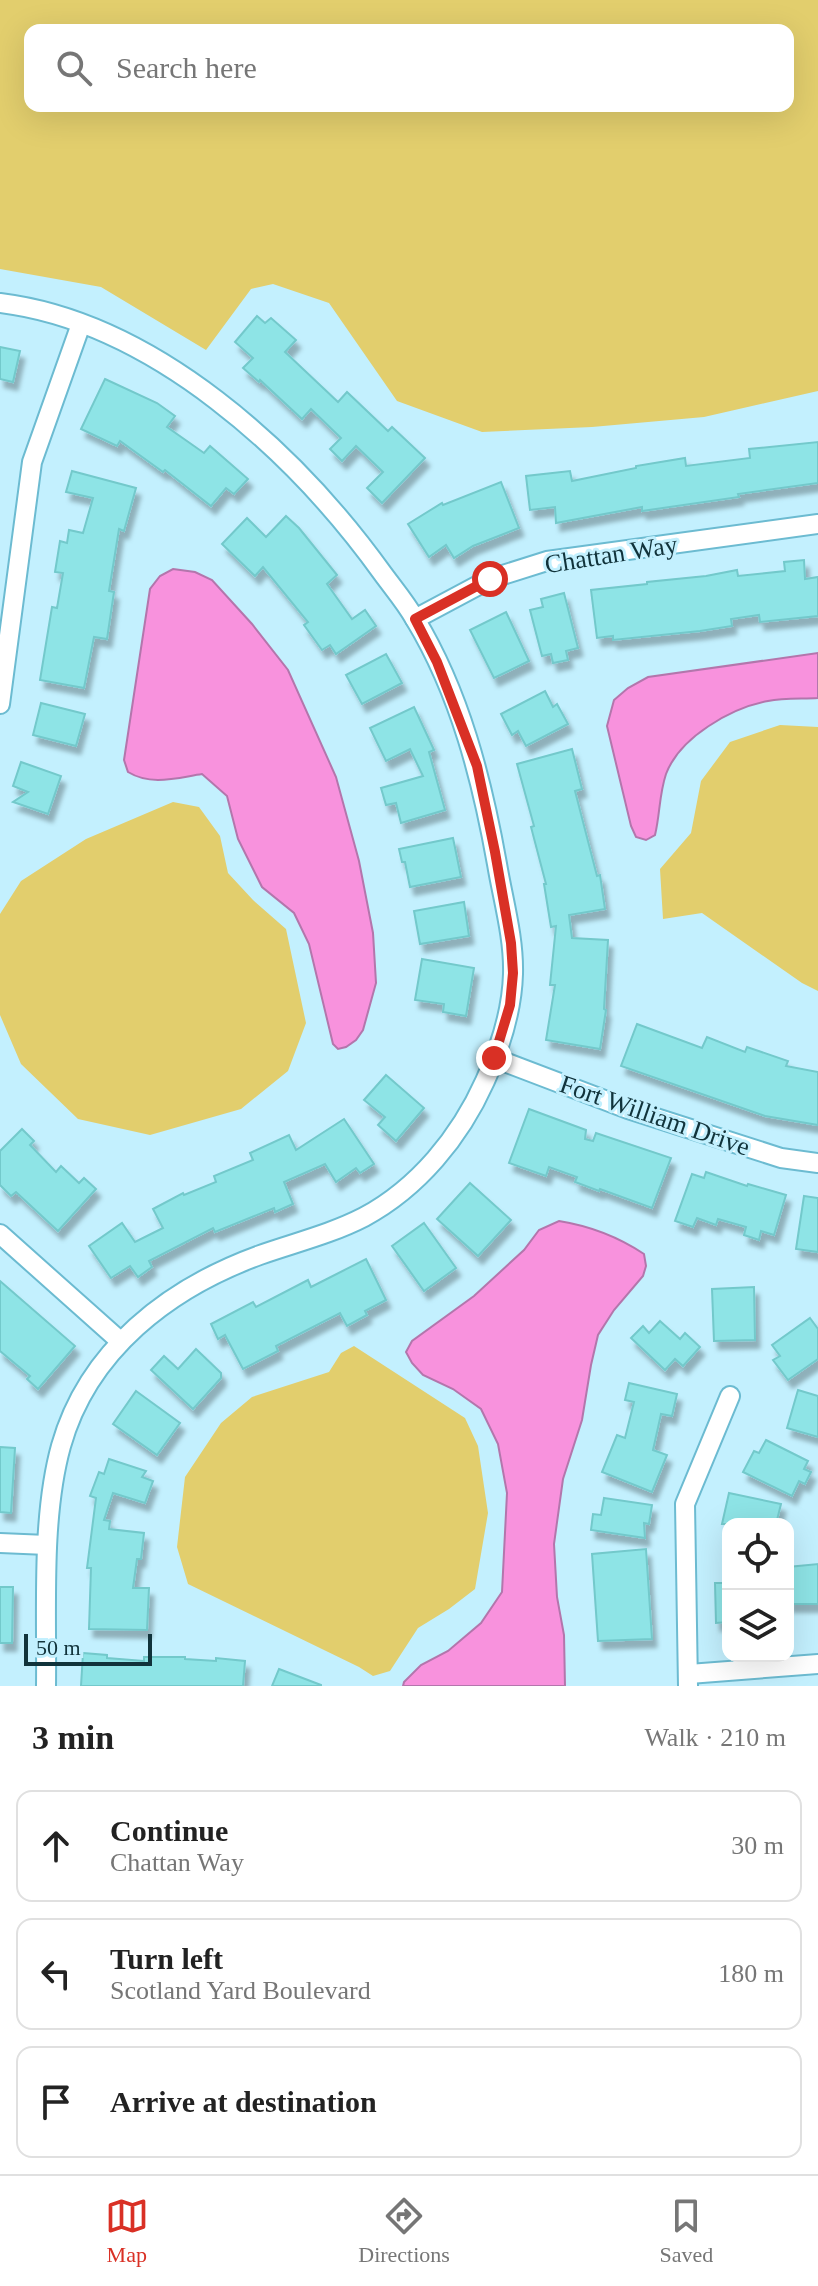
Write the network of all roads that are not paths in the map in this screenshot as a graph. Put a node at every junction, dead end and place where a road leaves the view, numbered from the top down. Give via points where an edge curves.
1 (0, 303) edge
2 (81, 324) junction
3 (818, 524) edge
4 (415, 619) junction
5 (0, 704) edge
6 (494, 1058) junction
7 (818, 1163) edge
8 (0, 1234) edge
9 (120, 1341) junction
10 (730, 1396) dead end
11 (0, 1543) edge
12 (47, 1545) junction
13 (818, 1664) edge
14 (689, 1680) edge
15 (46, 1686) edge

1 - 2 street
2 - 4 street via 178,372 250,428 359,540
2 - 5 street via 32,462
3 - 4 street, Chattan Way via 547,561 490,579
4 - 6 street via 477,766 508,928 510,1005
6 - 7 street, Fort William Drive via 642,1113 781,1158
6 - 9 street via 465,1120 440,1155 405,1189 364,1217 225,1268 187,1288
8 - 9 street
9 - 12 street via 91,1377 61,1446
10 - 14 street via 685,1504
11 - 12 street
12 - 15 street
13 - 14 street

